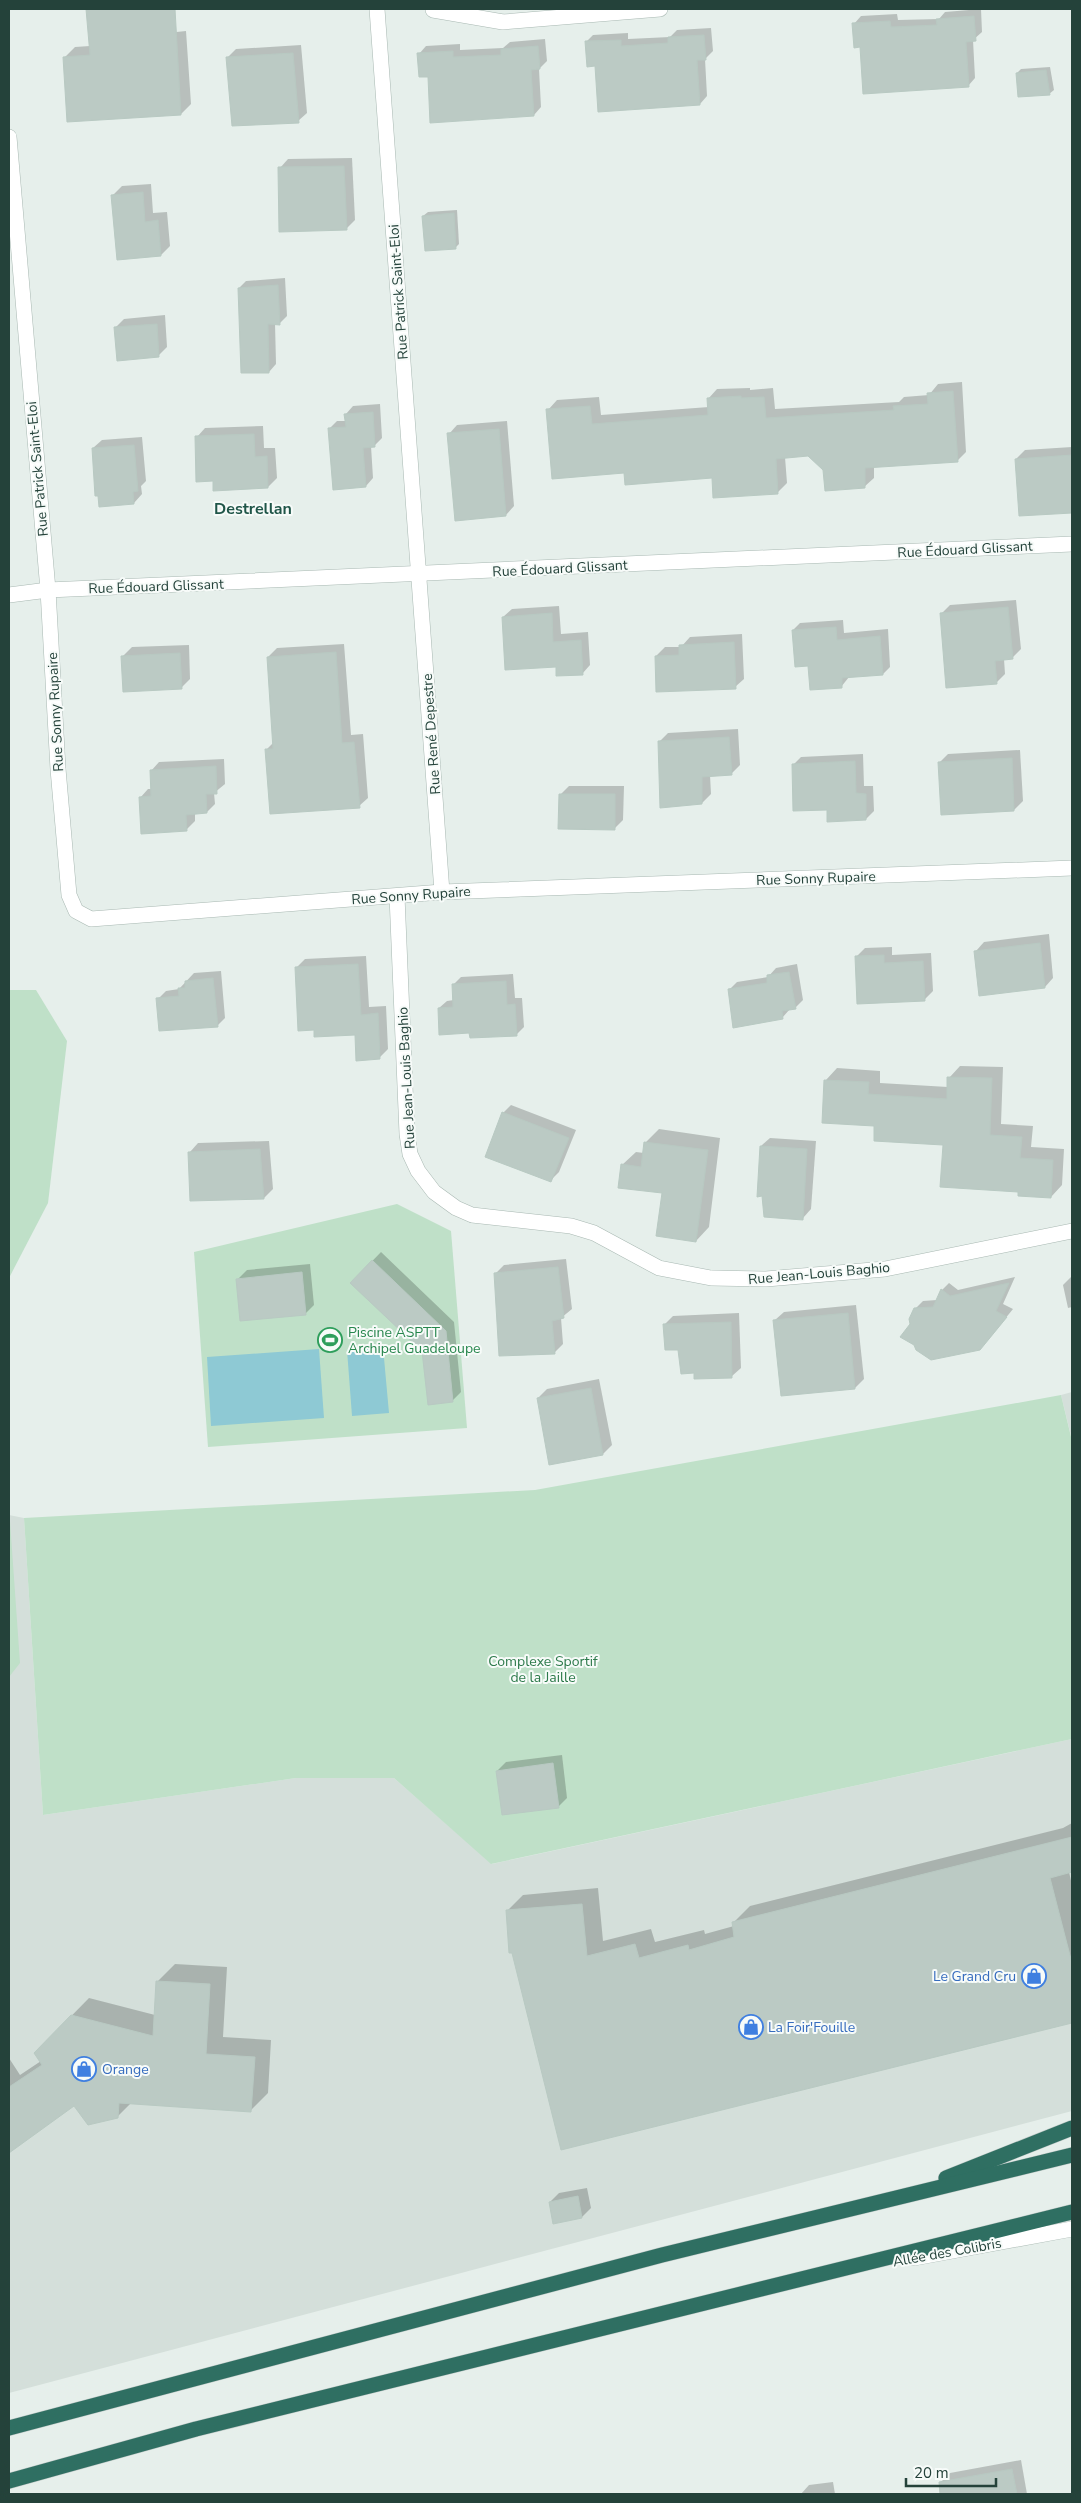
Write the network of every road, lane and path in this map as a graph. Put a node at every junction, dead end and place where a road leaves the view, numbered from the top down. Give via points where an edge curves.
1 (377, 9) edge
2 (660, 9) edge
3 (433, 10) edge
4 (9, 137) edge
5 (1072, 544) edge
6 (420, 575) junction
7 (48, 590) junction
8 (9, 595) edge
9 (1072, 868) edge
10 (442, 892) junction
11 (397, 896) junction
12 (1072, 1231) edge
13 (1072, 2128) edge
14 (1072, 2155) edge
15 (902, 2196) junction
16 (1072, 2212) edge
17 (1072, 2228) edge
18 (822, 2275) junction
19 (9, 2428) edge
20 (9, 2481) edge

1 - 6 street, Rue Patrick Saint-Eloi
2 - 3 street via 503,22
4 - 7 street, Rue Patrick Saint-Eloi
5 - 6 street, Rue Édouard Glissant
6 - 7 street, Rue Édouard Glissant
6 - 10 street, Rue René Depestre
7 - 8 street, Rue Édouard Glissant
7 - 11 street, Rue Sonny Rupaire via 69,895 76,911 91,919
9 - 10 street, Rue Sonny Rupaire
10 - 11 street, Rue Sonny Rupaire
11 - 12 street, Rue Jean-Louis Baghio via 406,1134 410,1154 434,1192 456,1208 472,1215 572,1226 594,1233 659,1268 711,1278 766,1280 885,1268
13 - 15 highway
14 - 15 highway
15 - 19 highway via 662,2255
16 - 18 highway
17 - 18 street, Allée des Colibris
18 - 20 highway via 668,2310 196,2429

